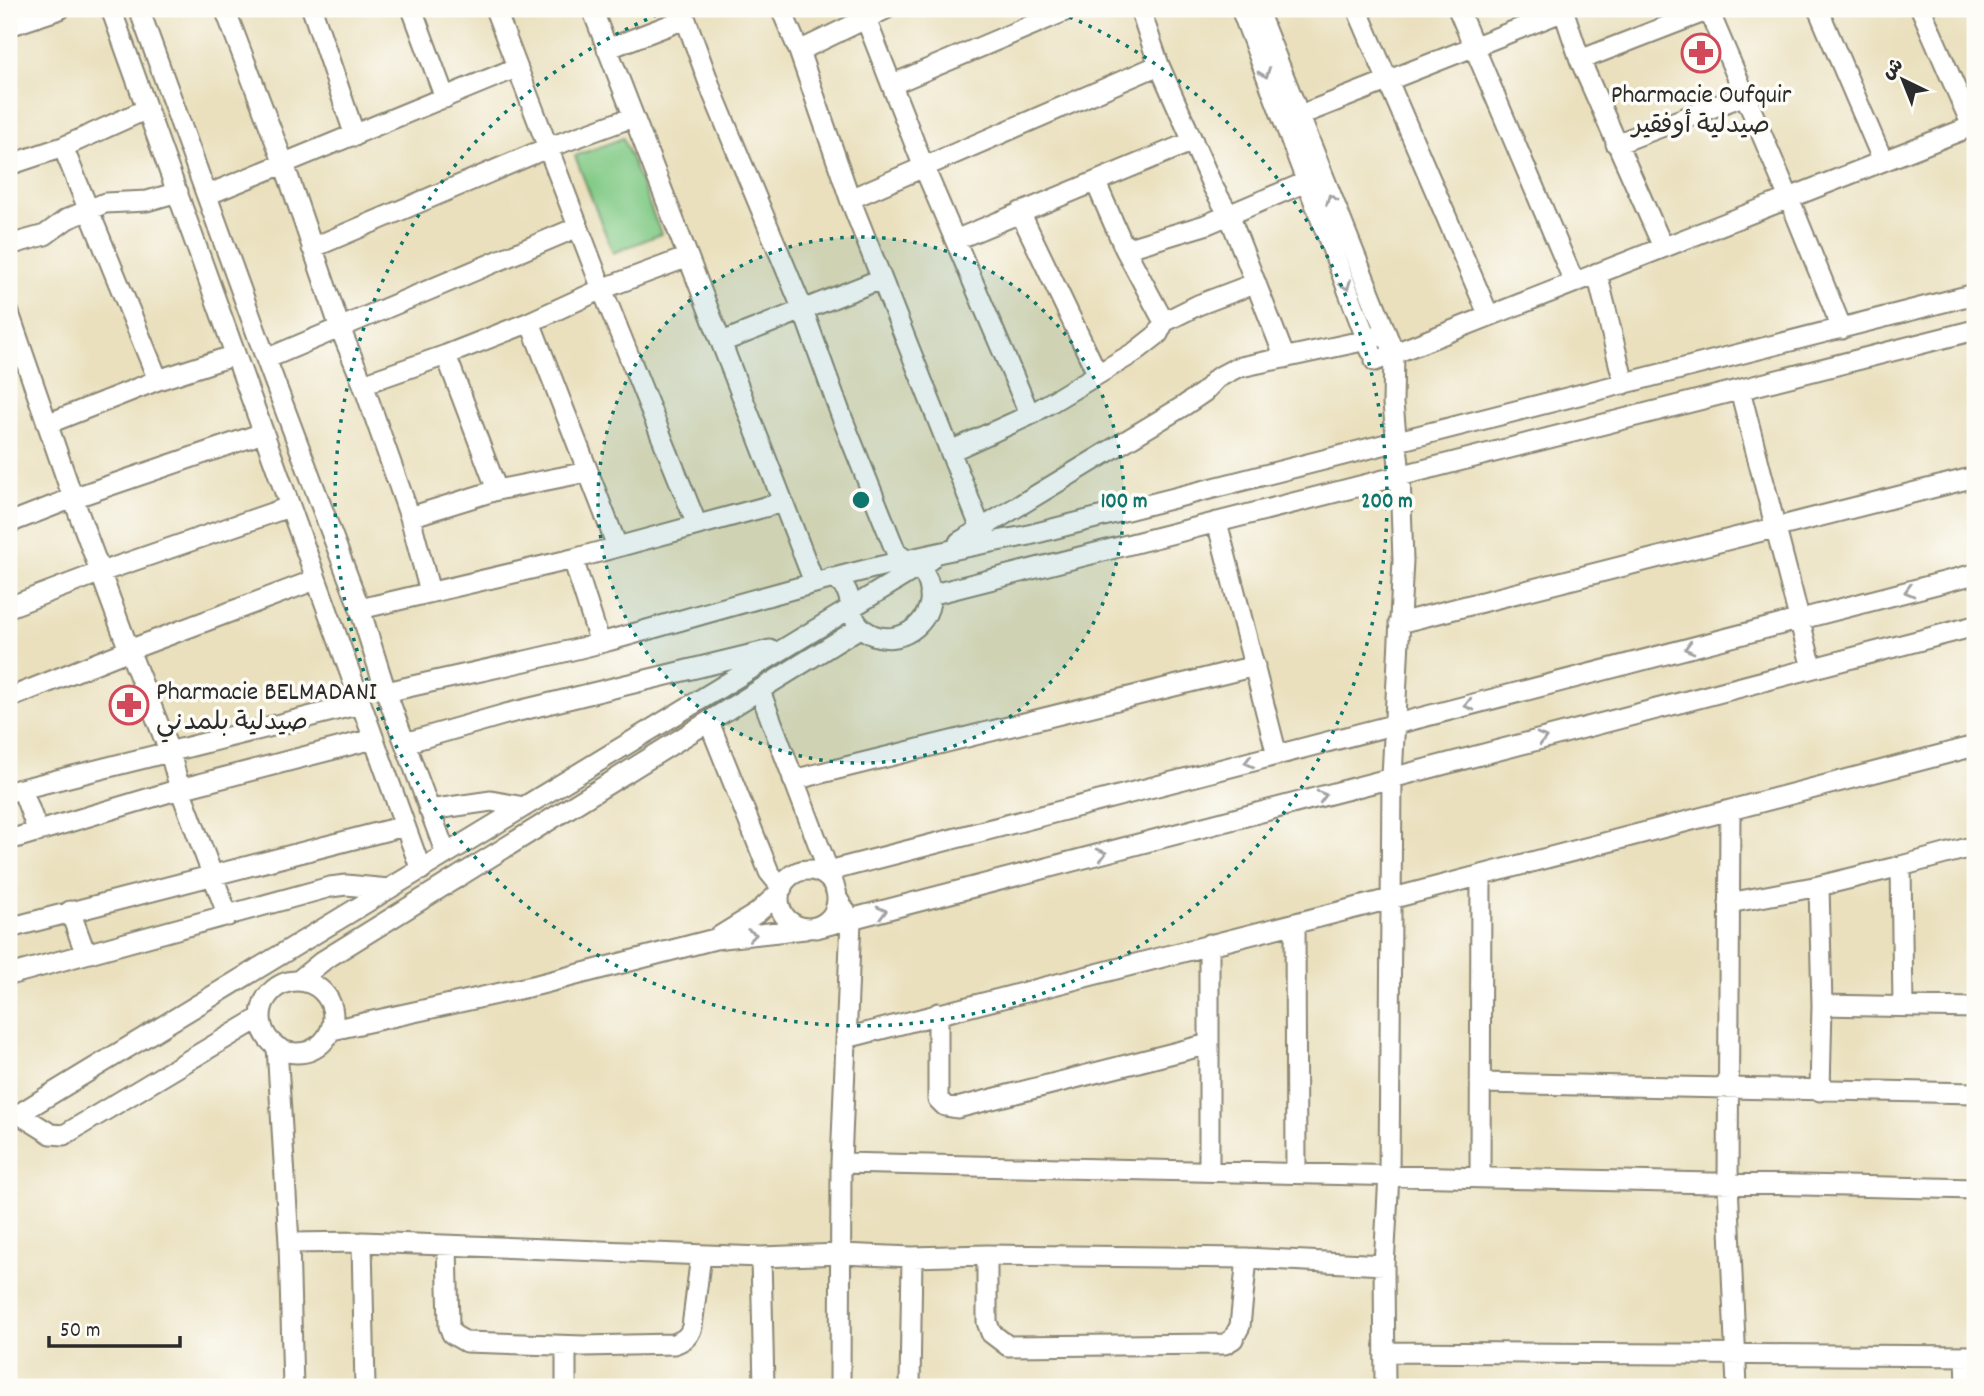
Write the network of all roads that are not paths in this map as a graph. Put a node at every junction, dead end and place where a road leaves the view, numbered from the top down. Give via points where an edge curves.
1 (60, 9) edge
2 (111, 9) edge
3 (139, 9) edge
4 (225, 9) edge
5 (412, 9) edge
6 (495, 9) edge
7 (592, 9) edge
8 (780, 9) edge
9 (887, 9) edge
10 (1070, 9) edge
11 (1140, 9) edge
12 (1241, 9) edge
13 (1257, 9) edge
14 (1357, 9) edge
15 (1458, 9) edge
16 (1709, 9) edge
17 (1818, 9) edge
18 (1921, 9) edge
19 (1564, 10) edge
20 (317, 11) edge
21 (864, 13) edge
22 (684, 14) edge
23 (9, 26) edge
24 (1472, 46) junction
25 (607, 49) junction
26 (799, 51) junction
27 (1580, 60) junction
28 (1159, 65) junction
29 (516, 68) junction
30 (1386, 79) junction
31 (893, 84) junction
32 (1745, 95) junction
33 (445, 98) junction
34 (147, 109) junction
35 (1298, 116) junction
36 (633, 117) junction
37 (1974, 126) edge
38 (355, 135) junction
39 (1193, 141) junction
40 (1616, 144) junction
41 (63, 148) junction
42 (547, 148) junction
43 (1884, 161) junction
44 (284, 164) junction
45 (9, 165) edge
46 (923, 165) junction
47 (1306, 182) junction
48 (1097, 183) junction
49 (178, 192) junction
50 (207, 195) junction
51 (1790, 198) junction
52 (850, 199) junction
53 (87, 210) junction
54 (1020, 212) junction
55 (1230, 215) junction
56 (578, 227) junction
57 (955, 240) junction
58 (9, 245) edge
59 (1663, 247) junction
60 (312, 248) junction
61 (1125, 249) junction
62 (688, 257) junction
63 (1597, 273) junction
64 (881, 279) junction
65 (1574, 282) junction
66 (1256, 284) junction
67 (601, 289) junction
68 (1975, 294) edge
69 (803, 310) junction
70 (9, 313) edge
71 (1489, 316) junction
72 (530, 322) junction
73 (1164, 322) junction
74 (340, 328) junction
75 (1842, 328) junction
76 (1975, 330) edge
77 (1385, 333) junction
78 (13, 336) edge
79 (1367, 340) junction
80 (722, 342) junction
81 (1394, 353) junction
82 (235, 355) junction
83 (446, 355) junction
84 (1285, 358) junction
85 (266, 359) junction
86 (1375, 361) junction
87 (1097, 373) junction
88 (158, 380) junction
89 (363, 384) junction
90 (1624, 384) junction
91 (1740, 390) junction
92 (1393, 404) junction
93 (1030, 415) junction
94 (47, 424) junction
95 (263, 433) junction
96 (1397, 443) junction
97 (951, 452) junction
98 (587, 472) junction
99 (1400, 476) junction
100 (1975, 477) edge
101 (497, 490) junction
102 (73, 498) junction
103 (783, 502) junction
104 (289, 507) junction
105 (410, 517) junction
106 (1217, 522) junction
107 (9, 523) edge
108 (697, 524) junction
109 (979, 524) dead end
110 (1775, 528) junction
111 (617, 546) junction
112 (948, 549) junction
113 (573, 559) junction
114 (912, 563) junction
115 (102, 572) junction
116 (1975, 574) edge
117 (316, 580) junction
118 (823, 580) junction
119 (430, 592) junction
120 (930, 595) junction
121 (9, 607) edge
122 (360, 609) junction
123 (850, 609) junction
124 (1799, 620) junction
125 (1399, 623) junction
126 (1975, 626) edge
127 (861, 627) junction
128 (600, 643) junction
129 (789, 646) junction
130 (129, 650) junction
131 (1255, 666) junction
132 (1812, 668) junction
133 (760, 691) junction
134 (386, 692) junction
135 (9, 698) edge
136 (360, 704) junction
137 (709, 722) junction
138 (1394, 725) junction
139 (373, 739) junction
140 (405, 743) junction
141 (1975, 746) edge
142 (170, 753) junction
143 (1278, 755) junction
144 (1392, 777) junction
145 (793, 780) junction
146 (180, 789) junction
147 (15, 790) edge
148 (524, 807) junction
149 (429, 810) junction
150 (1730, 810) junction
151 (404, 826) junction
152 (38, 832) junction
153 (9, 840) edge
154 (1975, 845) edge
155 (446, 854) junction
156 (1901, 866) junction
157 (421, 870) junction
158 (214, 875) junction
159 (1481, 875) junction
160 (828, 882) junction
161 (1819, 886) junction
162 (389, 889) junction
163 (781, 890) junction
164 (1390, 899) junction
165 (1729, 903) junction
166 (70, 911) junction
167 (228, 916) junction
168 (851, 920) junction
169 (1295, 923) junction
170 (9, 928) edge
171 (811, 928) junction
172 (715, 939) junction
173 (1209, 944) junction
174 (85, 953) junction
175 (9, 975) edge
176 (298, 981) junction
177 (1822, 1005) junction
178 (1903, 1006) junction
179 (1975, 1008) edge
180 (938, 1013) junction
181 (261, 1017) junction
182 (331, 1030) junction
183 (846, 1038) junction
184 (1209, 1044) junction
185 (277, 1047) junction
186 (1480, 1083) junction
187 (1728, 1089) junction
188 (1820, 1091) junction
189 (1975, 1093) edge
190 (14, 1115) edge
191 (841, 1163) junction
192 (1209, 1171) junction
193 (1296, 1173) junction
194 (1389, 1175) junction
195 (1480, 1177) junction
196 (1728, 1183) junction
197 (1975, 1189) edge
198 (289, 1242) junction
199 (362, 1242) junction
200 (447, 1246) junction
201 (841, 1254) junction
202 (701, 1255) junction
203 (986, 1255) junction
204 (761, 1257) junction
205 (912, 1257) junction
206 (1247, 1258) junction
207 (1384, 1265) junction
208 (566, 1346) junction
209 (1385, 1352) junction
210 (1737, 1353) junction
211 (1971, 1356) edge
212 (293, 1387) edge
213 (365, 1387) edge
214 (566, 1387) edge
215 (764, 1387) edge
216 (840, 1387) edge
217 (909, 1387) edge
218 (1385, 1387) edge
219 (1738, 1387) edge
220 (1967, 1387) edge

1 - 23 street
2 - 34 street
3 - 50 street
4 - 44 street
5 - 33 street
6 - 29 street
7 - 25 street
8 - 26 street
9 - 21 street
10 - 31 street
11 - 28 street
12 -> 47 street
13 - 35 street
14 - 30 street
15 - 24 street
16 - 27 street
16 - 32 street
17 - 43 street
18 - 37 street
19 - 24 street
19 - 27 street
20 - 38 street
21 - 26 street
21 - 31 street
22 - 25 street
22 - 69 street
24 - 30 street
24 - 65 street
25 - 36 street
26 - 52 street
27 - 40 street
28 - 39 street
28 - 46 street
29 - 33 street
29 - 42 street
30 - 35 street
30 - 71 street
31 - 46 street
32 - 40 street
32 - 51 street
33 - 38 street
34 - 41 street
34 - 49 street
77 -> 35 street
36 - 42 street
36 - 62 street
37 - 43 street
38 - 44 street
39 - 48 street
39 - 55 street
40 - 59 street
41 - 45 street
41 - 53 street
42 - 56 street
42 - 60 street
43 - 51 street
44 - 50 street
44 - 60 street
46 - 52 street
46 - 57 street
47 - 55 street
47 -> 79 street
48 - 54 street
48 - 61 street
49 - 53 street
49 - 82 street
50 - 85 street
51 - 59 street
51 - 75 street
52 - 64 street
53 - 58 street via 44,235
53 - 88 street
54 - 57 street
54 - 87 street
55 - 61 street
55 - 66 street
56 - 67 street
56 - 74 street
57 - 93 street
59 - 63 street
60 - 74 street
61 - 73 street
62 - 67 street
62 - 80 street
63 - 65 street
63 - 90 street
64 - 69 street
64 - 97 street
65 - 71 street
66 - 73 street
66 - 84 street
67 - 72 street
67 - 108 street
68 - 75 street
69 - 80 street
69 - 114 street via 896,552
70 - 78 street
71 - 81 street
72 - 83 street
72 - 98 street
73 - 87 street via 1147,344
74 - 85 street
74 - 89 street
75 - 90 street
76 - 91 street
77 - 79 street
77 - 81 street
78 - 94 street
79 - 84 street
79 - 86 street
80 - 103 street
81 - 86 street
81 - 92 street
82 - 88 street
82 - 95 street
83 - 89 street
83 - 101 street
84 - 112 street via 1225,372 1185,405
85 - 122 street
86 - 92 street
87 - 93 street
88 - 94 street
89 - 105 street
90 - 96 street
91 - 99 street
91 - 110 street
92 - 96 street
93 - 97 street
94 - 102 street
95 - 102 street
95 - 104 street
96 - 99 street
96 - 112 street via 1026,536
97 - 109 street
98 - 101 street
98 - 111 street
99 - 106 street
99 - 125 street via 1403,560
100 - 110 street
101 - 105 street
102 - 107 street
102 - 115 street
103 - 108 street
103 - 118 street
104 - 115 street
104 - 117 street
105 - 119 street
106 - 120 street
106 - 131 street
108 - 111 street
110 - 124 street
110 - 125 street
111 - 113 street
112 - 114 street
113 - 119 street
113 - 128 street
114 - 118 street
114 - 120 street via 929,585
114 - 123 street
115 - 121 street
115 - 130 street
116 -> 124 street
117 - 130 street
117 - 136 street
118 - 123 street via 844,585
118 - 128 street
119 - 122 street
120 - 127 street via 928,611 911,632 885,638
122 - 134 street
123 - 127 street
123 - 129 street
124 - 132 street
124 -> 138 street
125 - 138 street
126 - 132 street
127 - 133 street
128 - 134 street
129 - 140 street
129 - 148 street
130 - 135 street
130 - 142 street
131 - 143 street
131 - 145 street
144 -> 132 street
133 - 137 street
133 - 145 street
134 - 140 street
136 - 139 street
136 - 142 street
137 - 163 street via 769,872
137 - 176 street via 335,953
138 - 143 street
138 - 144 street
139 - 146 street
139 - 151 street
140 - 149 street
141 - 150 street
142 - 146 street
142 - 147 street
143 -> 160 street
144 - 164 street
168 -> 144 street
145 - 160 street
146 - 152 street
146 - 158 street
147 - 152 street
148 - 149 street via 491,801
148 - 155 street
149 - 155 street
150 - 159 street
150 - 165 street
151 - 157 street
151 - 158 street
152 - 153 street
154 - 156 street
155 - 157 street
156 - 161 street
156 - 178 street
157 - 162 street
158 - 166 street
158 - 167 street
159 - 164 street
159 - 186 street
160 - 163 street via 794,874
160 - 168 street
160 - 171 street via 836,907 832,916
161 - 165 street
161 - 177 street
162 - 167 street via 330,887
162 - 190 street
163 - 171 street via 783,915
163 - 172 street via 757,913
164 - 169 street
164 - 194 street
165 - 187 street
166 - 170 street
166 - 174 street
167 - 174 street
168 - 171 street
168 - 183 street
169 - 173 street
169 - 193 street
172 -> 171 street
172 - 182 street via 537,985
173 - 180 street
173 - 184 street
174 - 175 street
176 - 181 street via 287,982 268,995
176 - 182 street via 320,988 327,997 334,1018
177 - 178 street
177 - 188 street
178 - 179 street
180 - 183 street
180 - 184 street via 938,1098 945,1106 957,1108
181 - 185 street via 267,1038
181 - 190 street via 64,1135 51,1134
182 - 185 street via 307,1052 296,1054
183 - 191 street
184 - 192 street
185 - 198 street
186 - 187 street
186 - 195 street
187 - 188 street
187 - 196 street
188 - 189 street
191 - 192 street
191 - 201 street
192 - 193 street
193 - 194 street
194 - 195 street
194 - 207 street
195 - 196 street
196 - 197 street
196 - 210 street
198 - 199 street
198 - 212 street
199 - 200 street
199 - 213 street
200 - 202 street
200 - 208 street via 452,1334 467,1342
201 - 204 street
201 - 205 street
201 - 216 street
202 - 204 street
202 - 208 street via 692,1327 682,1341
203 - 205 street
203 - 206 street
203 - 206 street via 987,1322 991,1333 1008,1346 1225,1344 1240,1326
204 - 215 street
205 - 217 street
206 - 207 street
207 - 209 street
208 - 214 street
209 - 210 street
209 - 218 street
210 - 211 street
210 - 219 street
211 - 220 street

